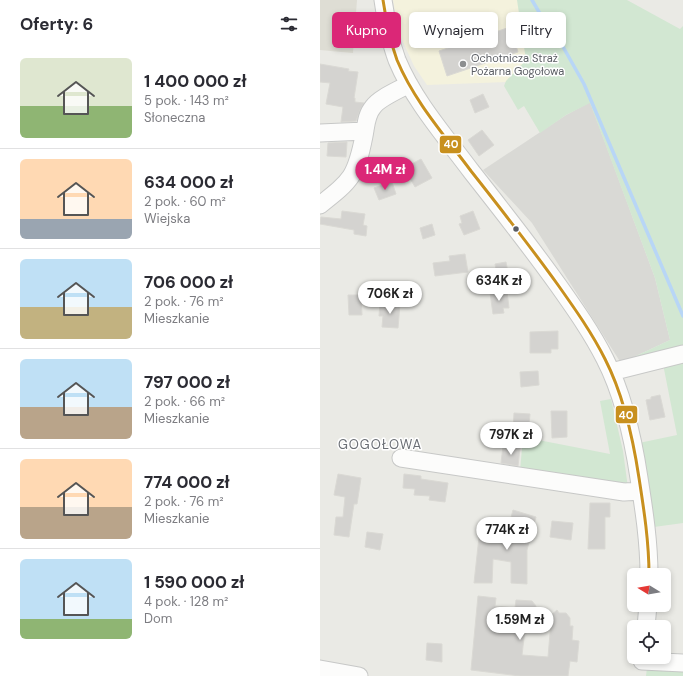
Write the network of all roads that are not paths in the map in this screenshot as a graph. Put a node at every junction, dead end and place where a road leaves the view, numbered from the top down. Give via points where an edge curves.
1 (383, 0) edge
2 (409, 84) junction
3 (365, 131) junction
4 (320, 133) edge
5 (320, 205) edge
6 (683, 354) edge
7 (611, 372) junction
8 (401, 458) dead end
9 (641, 491) junction
10 (649, 568) edge
11 (683, 663) edge
12 (641, 665) edge
13 (320, 669) edge
14 (359, 676) edge

1 - 2 street via 395,54
2 - 3 street via 375,104
2 - 7 street via 442,133 523,237 581,318
3 - 4 street
3 - 5 street via 360,159 352,177
6 - 7 street
7 - 9 street via 628,424
8 - 9 street via 624,492
9 - 10 street
11 - 12 street
13 - 14 street

